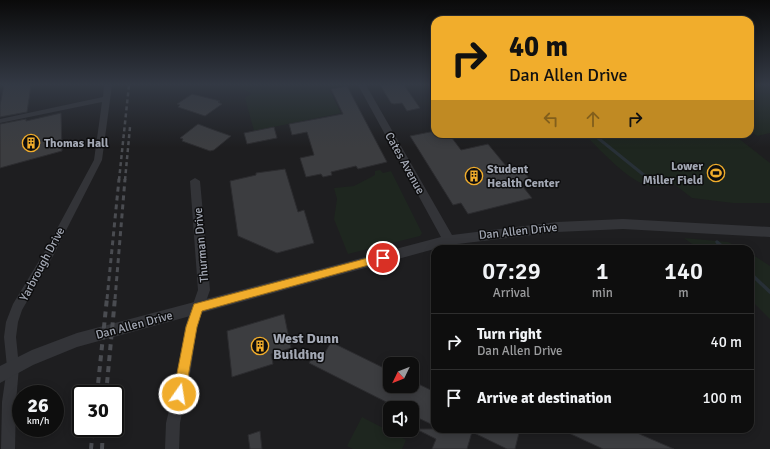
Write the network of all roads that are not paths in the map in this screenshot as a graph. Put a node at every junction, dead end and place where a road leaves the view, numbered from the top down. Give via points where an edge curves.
1 (72, 106) edge
2 (105, 106) edge
3 (374, 106) edge
4 (0, 121) edge
5 (195, 181) dead end
6 (770, 232) edge
7 (449, 240) junction
8 (198, 308) junction
9 (14, 367) junction
10 (0, 375) edge
11 (8, 449) edge
12 (172, 449) edge

1 - 4 street
2 - 9 street, Yarbrough Drive via 98,160 50,253 17,308 12,322 10,338
3 - 7 street, Cates Avenue
5 - 8 street, Thurman Drive via 204,290
6 - 7 street, Dan Allen Drive via 623,224 557,227
7 - 8 street, Dan Allen Drive
8 - 9 street, Dan Allen Drive via 77,340
8 - 12 street, Thurman Drive via 191,327 175,412
9 - 10 street, Dan Allen Drive
9 - 11 street, Yarbrough Drive via 9,402

